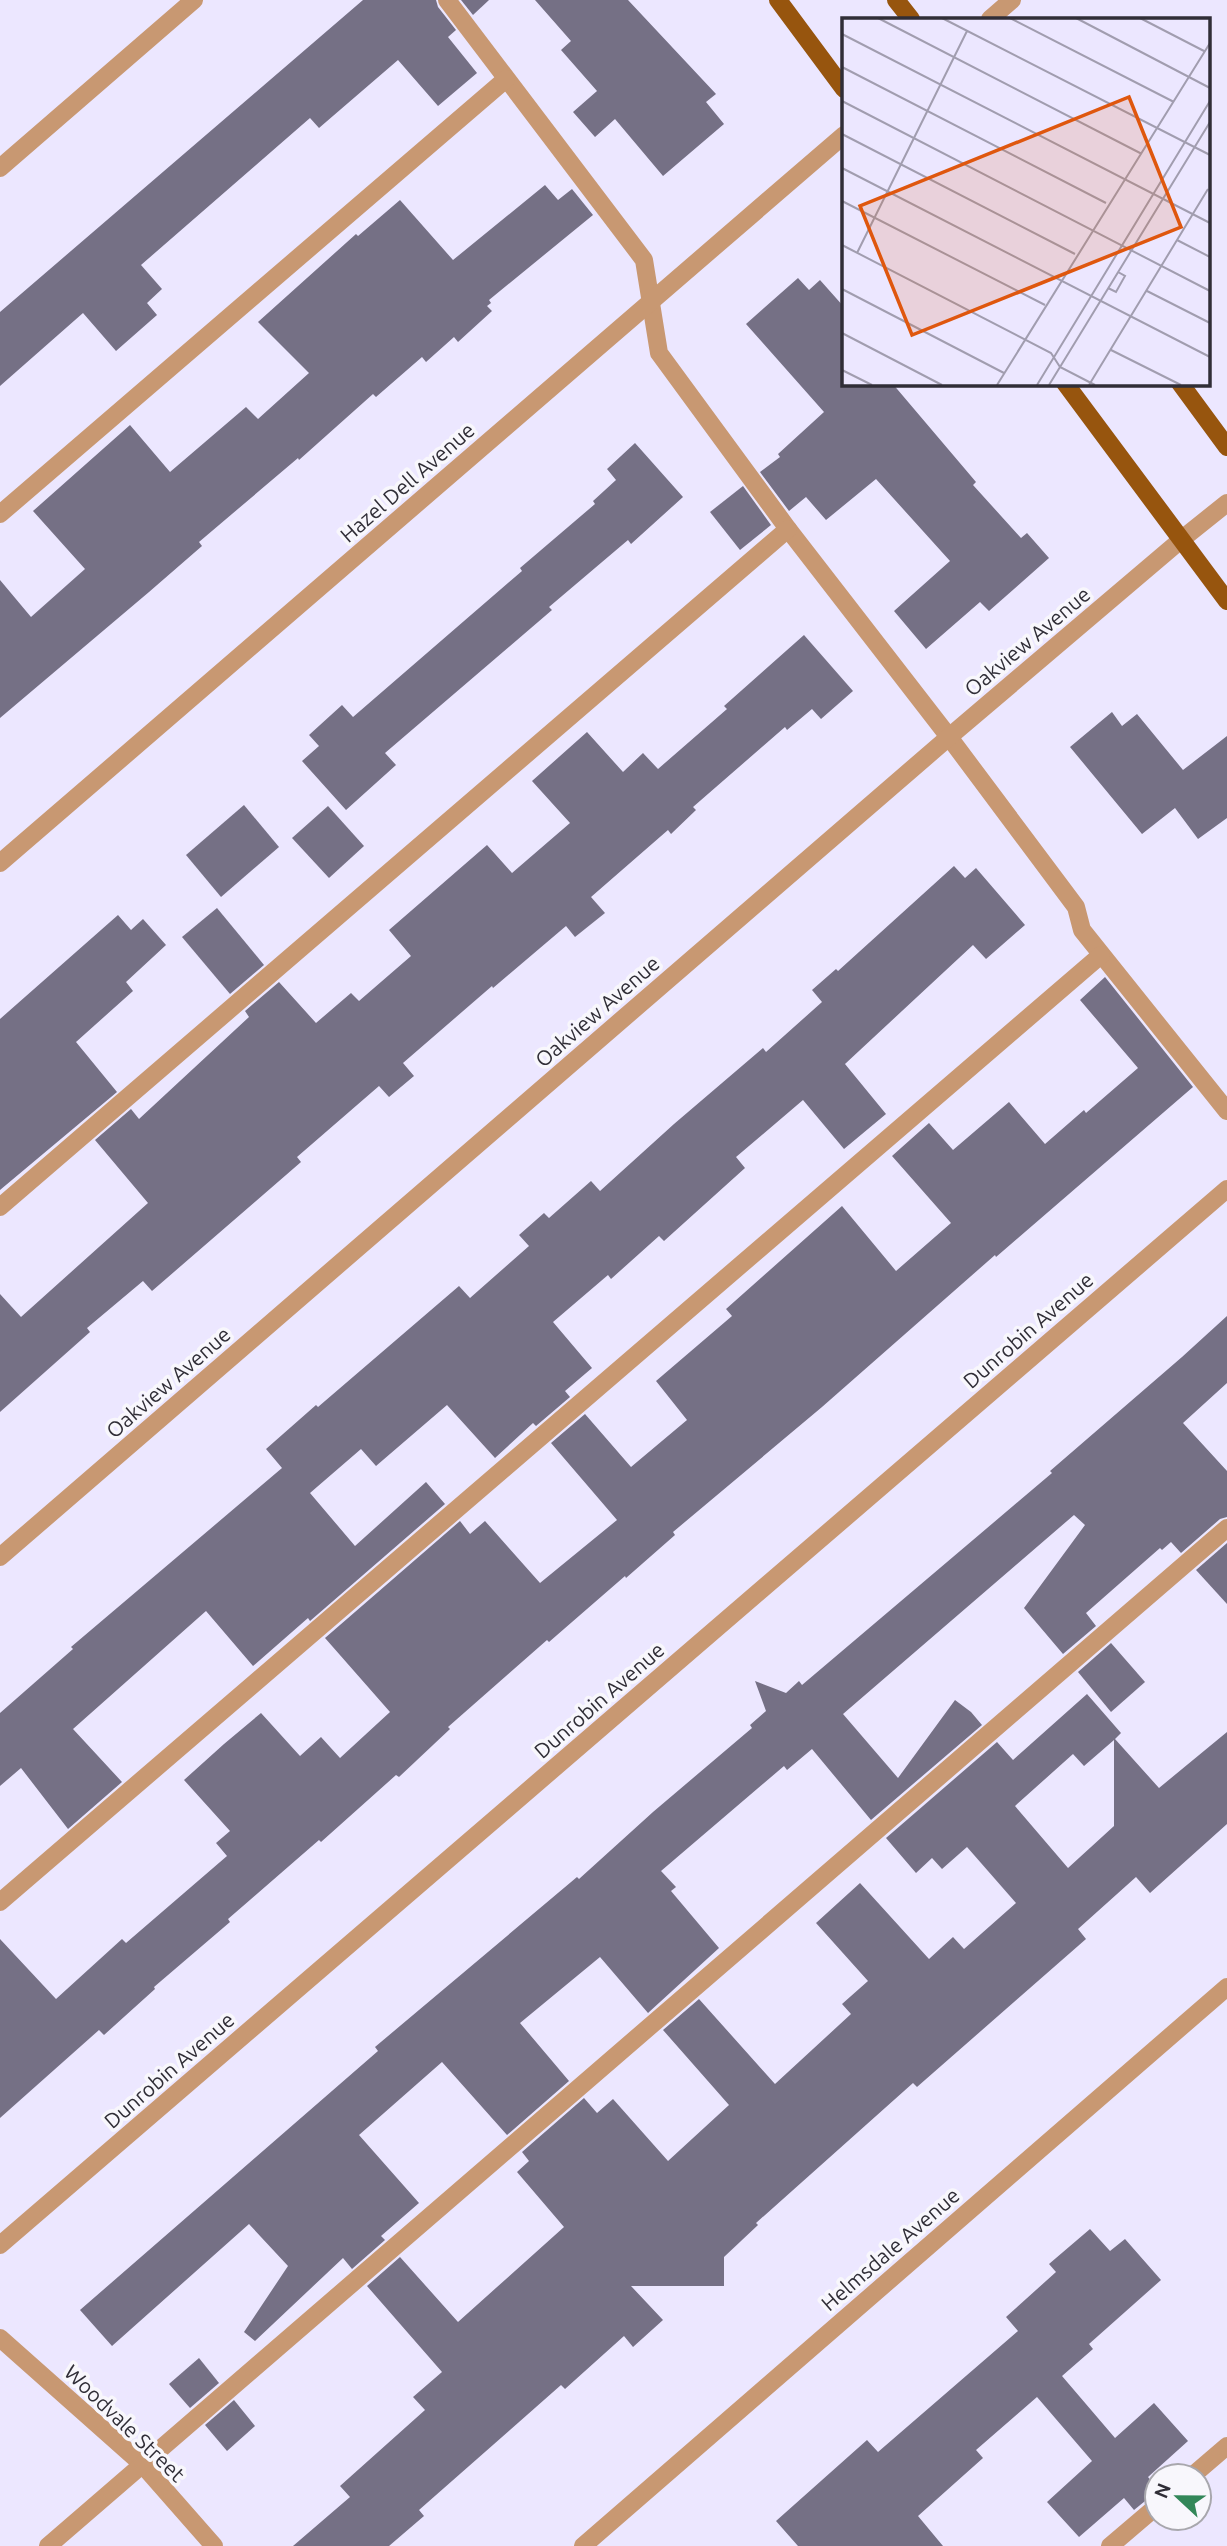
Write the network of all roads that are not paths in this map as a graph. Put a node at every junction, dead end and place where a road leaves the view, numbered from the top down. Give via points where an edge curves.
1 (194, 0) edge
2 (447, 0) edge
3 (778, 0) edge
4 (896, 0) edge
5 (1012, 0) edge
6 (910, 18) edge
7 (991, 18) edge
8 (506, 79) junction
9 (842, 86) edge
10 (842, 137) edge
11 (0, 168) edge
12 (651, 302) junction
13 (1066, 385) edge
14 (1181, 385) edge
15 (1227, 447) edge
16 (1227, 503) edge
17 (0, 514) edge
18 (788, 529) junction
19 (1182, 539) junction
20 (1227, 601) edge
21 (949, 737) junction
22 (0, 863) edge
23 (1101, 955) junction
24 (1227, 1111) edge
25 (1227, 1189) edge
26 (0, 1207) edge
27 (1227, 1528) edge
28 (0, 1557) edge
29 (0, 1902) edge
30 (1227, 1987) edge
31 (0, 2245) edge
32 (0, 2338) edge
33 (1227, 2446) edge
34 (1208, 2462) edge
35 (142, 2465) junction
36 (1143, 2518) edge
37 (48, 2546) edge
38 (214, 2546) edge
39 (583, 2546) edge
40 (1110, 2546) edge

1 - 11 street
2 - 8 street
3 - 9 main road
4 - 6 main road
5 - 7 street
8 - 12 street via 644,260
8 - 17 street
10 - 12 street, Hazel Dell Avenue
12 - 18 street via 659,353
12 - 22 street, Hazel Dell Avenue
13 - 19 main road
14 - 15 main road
16 - 19 street, Oakview Avenue
18 - 21 street
18 - 26 street
19 - 20 main road
19 - 21 street, Oakview Avenue
21 - 23 street via 1076,907 1082,930
21 - 28 street, Oakview Avenue
23 - 24 street
23 - 29 street
25 - 31 street, Dunrobin Avenue
27 - 35 street
30 - 39 street, Helmsdale Avenue
32 - 35 street, Woodvale Street
33 - 34 street
35 - 37 street
35 - 38 street, Woodvale Street
36 - 40 street

